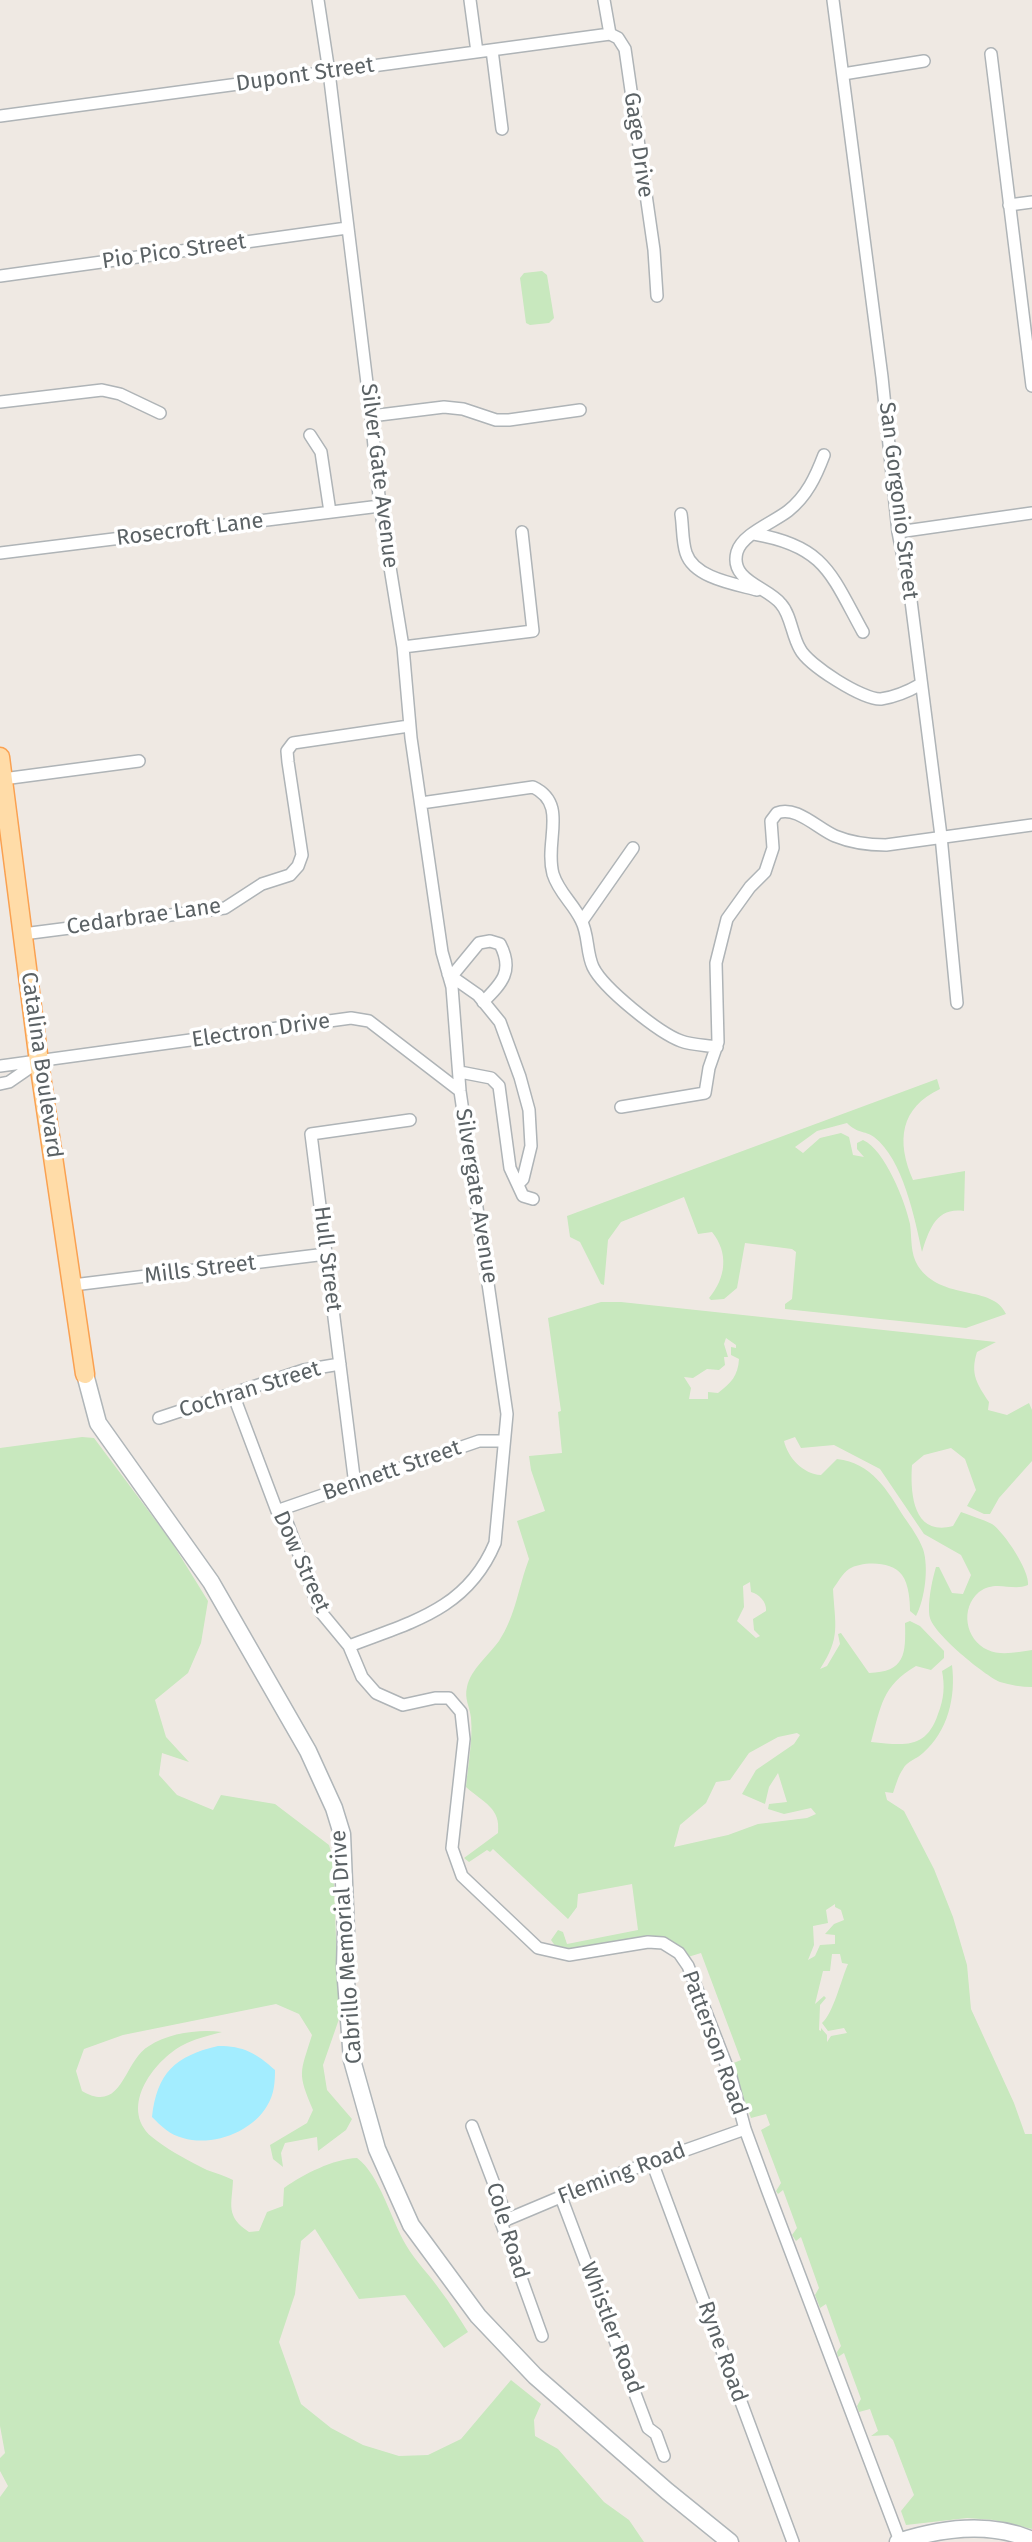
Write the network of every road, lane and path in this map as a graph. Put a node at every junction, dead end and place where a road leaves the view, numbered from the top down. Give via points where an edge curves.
1 (318, 0) edge
2 (470, 0) edge
3 (604, 0) edge
4 (833, 0) edge
5 (610, 34) junction
6 (492, 50) junction
7 (477, 52) junction
8 (991, 54) dead end
9 (924, 61) dead end
10 (329, 72) junction
11 (843, 74) junction
12 (0, 116) edge
13 (502, 129) dead end
14 (1032, 202) edge
15 (1009, 205) junction
16 (347, 228) junction
17 (0, 276) edge
18 (657, 296) dead end
19 (1032, 386) edge
20 (0, 402) edge
21 (580, 410) dead end
22 (160, 413) dead end
23 (371, 416) junction
24 (310, 435) dead end
25 (824, 455) dead end
26 (380, 506) junction
27 (330, 512) junction
28 (1032, 513) edge
29 (681, 514) dead end
30 (522, 532) dead end
31 (898, 532) junction
32 (754, 534) junction
33 (0, 553) edge
34 (769, 594) junction
35 (863, 632) dead end
36 (403, 647) junction
37 (921, 684) junction
38 (409, 726) junction
39 (0, 757) edge
40 (139, 761) dead end
41 (3, 779) junction
42 (421, 803) junction
43 (1032, 825) edge
44 (941, 836) junction
45 (633, 848) dead end
46 (582, 921) junction
47 (23, 934) junction
48 (442, 952) joint
49 (449, 975) junction
50 (483, 1002) junction
51 (957, 1003) dead end
52 (717, 1047) junction
53 (39, 1062) junction
54 (0, 1066) edge
55 (460, 1072) junction
56 (0, 1084) edge
57 (460, 1091) junction
58 (621, 1107) dead end
59 (410, 1120) dead end
60 (518, 1184) junction
61 (533, 1199) dead end
62 (326, 1254) junction
63 (73, 1285) junction
64 (340, 1364) junction
65 (85, 1374) joint
66 (233, 1394) junction
67 (159, 1418) dead end
68 (503, 1441) junction
69 (355, 1485) junction
70 (282, 1509) junction
71 (349, 1646) junction
72 (403, 1705) joint
73 (472, 2126) dead end
74 (745, 2129) junction
75 (652, 2162) junction
76 (561, 2197) junction
77 (501, 2222) junction
78 (542, 2336) dead end
79 (664, 2456) dead end
80 (1032, 2540) edge
81 (730, 2542) edge
82 (793, 2542) edge
83 (899, 2542) edge

1 - 10 street, Silver Gate Avenue
2 - 7 street
3 - 5 street, Gage Drive
4 - 11 street, San Gorgonio Street
5 - 6 street, Dupont Street
5 - 18 street, Gage Drive via 625,49
6 - 7 street, Dupont Street
6 - 13 street
7 - 10 street, Dupont Street
8 - 15 street
9 - 11 street
10 - 12 street, Dupont Street
10 - 16 street, Silver Gate Avenue
11 - 31 street, San Gorgonio Street
14 - 15 street
15 - 19 street
16 - 17 street, Pio Pico Street
16 - 23 street, Silver Gate Avenue
20 - 22 street via 102,390
21 - 23 street via 509,420 444,407
23 - 26 street, Silver Gate Avenue
24 - 27 street via 321,452
25 - 32 street via 803,496
26 - 27 street, Rosecroft Lane
26 - 36 street, Silver Gate Avenue
27 - 33 street, Rosecroft Lane
28 - 31 street
29 - 34 street via 686,553 695,567
30 - 36 street via 533,631
31 - 37 street, San Gorgonio Street
32 - 34 street via 737,550 736,563 740,573
32 - 35 street via 784,539 820,562
34 - 37 street via 782,604 806,658 824,672 880,699
36 - 38 street, Silver Gate Avenue
37 - 44 street, San Gorgonio Street
38 - 42 street, Silver Gate Avenue
38 - 47 street, Cedarbrae Lane via 293,743 287,751 302,855 290,875 262,884 225,908
39 - 41 main road, Catalina Boulevard
40 - 41 street
41 - 47 main road, Catalina Boulevard
42 - 46 street via 533,787 545,793 553,804 552,871
42 - 48 street, Silver Gate Avenue
43 - 44 street
44 - 51 street, San Gorgonio Street
44 - 52 street via 864,844 834,836 791,811 777,813 771,821 773,848 765,872 727,919 716,963
45 - 46 street
46 - 52 street via 595,971 608,986 658,1030 682,1042
47 - 53 main road, Catalina Boulevard
48 - 49 street, Silvergate Avenue
49 - 50 street
49 - 50 street via 479,943 500,944 507,966 503,982
49 - 55 street, Silvergate Avenue
50 - 60 street via 500,1022 529,1110 531,1146
52 - 58 street via 705,1093
53 - 54 street, Electron Drive
53 - 56 street, Electron Drive
53 - 57 street, Electron Drive via 351,1018 369,1021
53 - 63 main road, Catalina Boulevard
55 - 57 street, Silvergate Avenue
55 - 60 street via 491,1078 499,1086 510,1168
57 - 68 street, Silvergate Avenue via 507,1414
59 - 62 street, Hull Street via 311,1134
60 - 61 street via 523,1196
62 - 63 street, Mills Street
62 - 64 street, Hull Street
63 - 65 main road, Catalina Boulevard
64 - 66 street, Cochran Street
64 - 69 street, Hull Street
65 - 81 main road, Cabrillo Memorial Drive via 98,1423 211,1582 308,1751 334,1808 342,1834 352,2060 377,2149 411,2225 478,2316 535,2376
66 - 67 street, Cochran Street
66 - 70 street, Dow Street via 277,1511
68 - 69 street, Bennett Street via 479,1441
68 - 71 street via 495,1543 487,1561 458,1596 434,1613
69 - 70 street, Bennett Street
70 - 71 street, Dow Street via 320,1611
71 - 72 street, Dow Street via 362,1677 376,1693
72 - 74 street, Patterson Road via 449,1698 461,1712 464,1739 452,1848 462,1876 538,1948 569,1955 648,1942 663,1943 679,1953 731,2077
73 - 77 street, Cole Road via 505,2213
74 - 75 street, Fleming Road
74 - 83 street, Patterson Road
75 - 76 street, Fleming Road
75 - 82 street, Ryne Road
76 - 77 street, Fleming Road
76 - 79 street, Whistler Road via 648,2428
77 - 78 street, Cole Road
80 - 83 main road via 976,2528 936,2530

